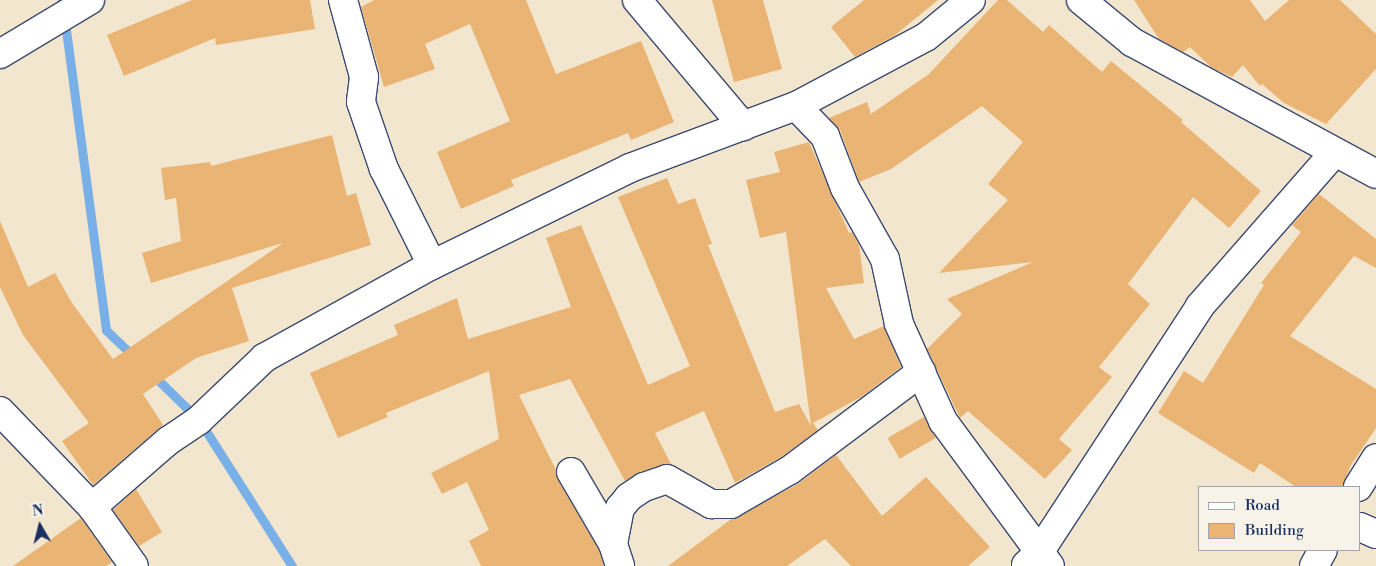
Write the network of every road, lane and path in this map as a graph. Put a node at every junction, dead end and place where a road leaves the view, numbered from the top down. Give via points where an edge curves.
1 (90, 0) edge
2 (343, 0) edge
3 (637, 0) edge
4 (970, 0) edge
5 (1081, 0) edge
6 (0, 54) edge
7 (796, 106) junction
8 (743, 126) junction
9 (1334, 153) junction
10 (1376, 174) edge
11 (432, 265) junction
12 (920, 372) junction
13 (4, 424) edge
14 (1376, 458) edge
15 (571, 472) dead end
16 (1359, 486) edge
17 (92, 507) junction
18 (1361, 527) edge
19 (1376, 534) edge
20 (1322, 551) edge
21 (617, 555) edge
22 (1037, 562) edge
23 (134, 566) edge
24 (1314, 566) edge

1 - 6 street
2 - 11 street via 364,77 361,102 384,169
3 - 8 street
4 - 7 street via 926,37
5 - 9 street via 1132,42
7 - 8 street
7 - 12 street via 826,136 845,188 885,259 899,324
8 - 11 street via 630,168
9 - 10 street
9 - 22 street via 1200,306
11 - 17 street via 264,358 199,420 168,441
12 - 21 street via 790,470 731,504 711,504 666,479 644,487 620,508
12 - 22 street via 943,421
13 - 17 street
14 - 16 street
15 - 21 street
17 - 23 street
18 - 19 street
20 - 24 street

